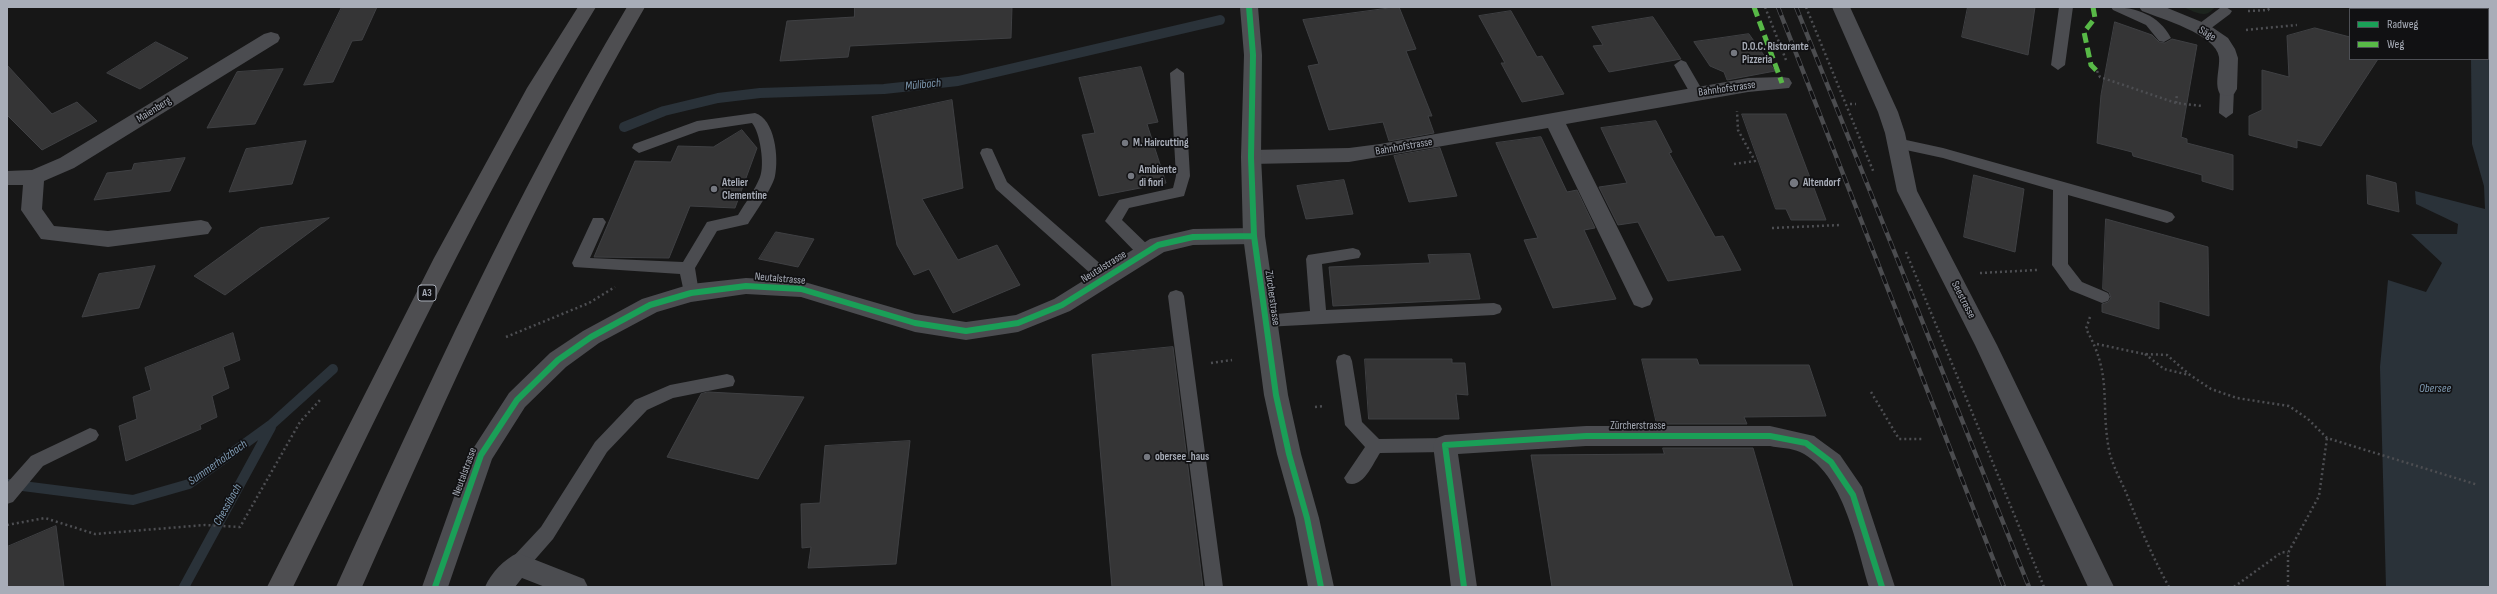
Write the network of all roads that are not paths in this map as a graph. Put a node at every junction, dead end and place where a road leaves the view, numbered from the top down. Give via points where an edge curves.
1 (587, 7) edge
2 (636, 7) edge
3 (1249, 7) edge
4 (1841, 7) edge
5 (2066, 7) edge
6 (2118, 7) edge
7 (2148, 7) edge
8 (2225, 11) dead end
9 (2201, 29) junction
10 (271, 38) dead end
11 (2164, 38) dead end
12 (1681, 65) dead end
13 (2058, 65) dead end
14 (1177, 73) dead end
15 (1782, 83) dead end
16 (2226, 89) joint
17 (1697, 94) junction
18 (2226, 113) dead end
19 (1554, 120) junction
20 (1897, 143) junction
21 (639, 148) dead end
22 (987, 153) dead end
23 (1251, 157) junction
24 (34, 177) junction
25 (7, 178) edge
26 (2061, 187) junction
27 (2167, 217) dead end
28 (598, 222) dead end
29 (201, 228) dead end
30 (1254, 236) junction
31 (1146, 253) junction
32 (1353, 254) dead end
33 (687, 268) junction
34 (1106, 278) junction
35 (691, 292) junction
36 (1176, 296) dead end
37 (2102, 297) dead end
38 (1642, 299) dead end
39 (1494, 308) dead end
40 (1319, 317) junction
41 (1265, 321) junction
42 (1344, 361) dead end
43 (727, 381) dead end
44 (90, 436) dead end
45 (1445, 444) junction
46 (1375, 446) junction
47 (1354, 478) dead end
48 (7, 496) edge
49 (518, 565) junction
50 (280, 587) edge
51 (349, 587) edge
52 (435, 587) edge
53 (498, 587) edge
54 (575, 587) edge
55 (1214, 587) edge
56 (1321, 587) edge
57 (1464, 587) edge
58 (1882, 587) edge
59 (2101, 587) edge

1 - 50 highway, A3 via 534,95 445,258
2 - 51 highway via 580,106 501,260
3 - 23 main road, Zürcherstrasse via 1253,55
4 - 20 street, Seestrasse via 1888,112
5 - 13 lane
6 - 11 lane via 2161,29
7 - 9 street, Säge
8 - 9 lane
9 - 16 street, Säge via 2226,48
10 - 24 street, Maienberg via 67,163
12 - 17 lane
14 - 31 lane via 1183,176 1179,192 1124,204 1114,221
15 - 17 street, Bahnhofstrasse via 1748,85
16 - 18 lane
17 - 19 street, Bahnhofstrasse
19 - 23 street, Bahnhofstrasse via 1380,152
19 - 38 street
20 - 26 lane via 1943,153
20 - 59 street, Seestrasse via 1907,191 1986,345
21 - 33 lane via 697,126 755,118 764,127 768,149 768,176 743,220 712,226
22 - 34 lane via 1001,185
23 - 30 main road, Zürcherstrasse
24 - 25 street, Maienberg
24 - 29 street via 31,210 48,233 108,239
26 - 27 lane
26 - 37 lane via 2060,265 2076,286
28 - 33 lane via 580,263
30 - 31 street, Neutalstrasse via 1193,237 1158,245
30 - 41 main road, Zürcherstrasse
31 - 34 street, Neutalstrasse
32 - 40 lane via 1314,259
33 - 35 lane
34 - 35 street, Neutalstrasse via 1062,305 1018,323 966,332 915,323 801,289 746,286
35 - 52 street, Neutalstrasse via 650,305 590,338 558,360 517,400 480,455
36 - 55 lane
39 - 40 lane
40 - 41 lane
41 - 56 main road, Zürcherstrasse via 1276,395 1307,518
42 - 46 lane via 1354,425
43 - 49 lane via 670,392 641,405 601,447 548,533
44 - 48 lane via 37,461
45 - 46 lane, Zürcherstrasse
45 - 57 street
45 - 58 street, Zürcherstrasse via 1586,436 1762,436 1806,443 1831,462 1853,495
46 - 47 lane
49 - 53 street
49 - 54 street

